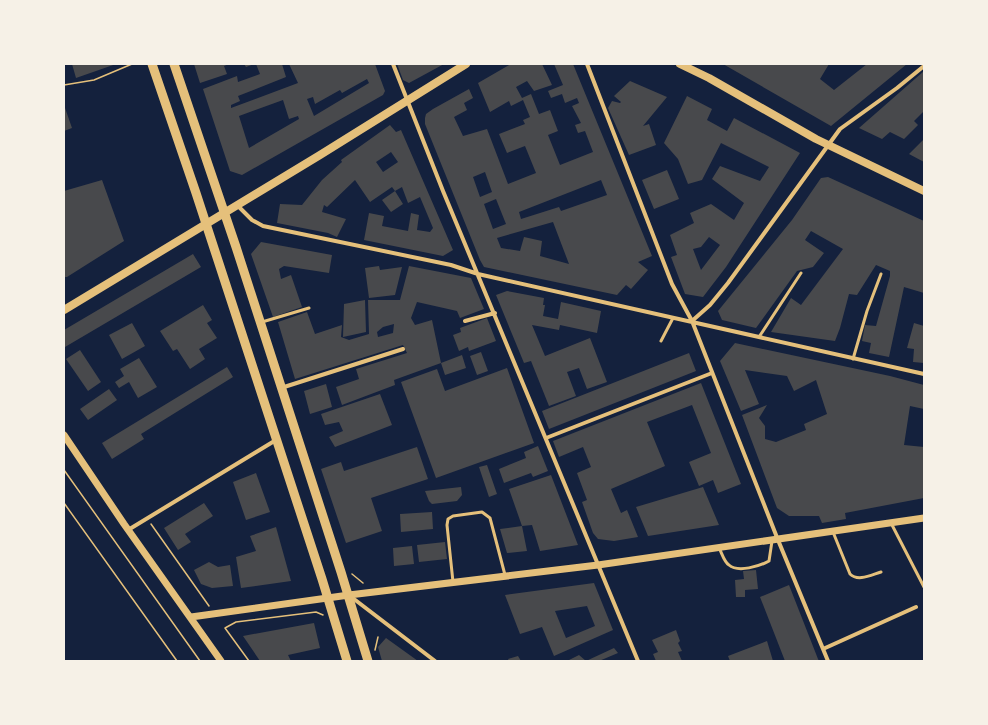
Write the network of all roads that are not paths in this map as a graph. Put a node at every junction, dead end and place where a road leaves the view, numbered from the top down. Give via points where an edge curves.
1 (152, 64) edge
2 (174, 64) edge
3 (393, 64) edge
4 (466, 64) edge
5 (587, 64) edge
6 (680, 64) edge
7 (924, 66) edge
8 (407, 101) junction
9 (829, 145) junction
10 (924, 190) edge
11 (237, 205) junction
12 (224, 212) junction
13 (206, 223) junction
14 (800, 273) dead end
15 (478, 274) junction
16 (881, 274) dead end
17 (309, 308) dead end
18 (64, 310) edge
19 (495, 313) junction
20 (673, 318) junction
21 (465, 321) dead end
22 (692, 321) junction
23 (260, 322) junction
24 (759, 338) junction
25 (661, 341) dead end
26 (403, 349) dead end
27 (853, 359) junction
28 (712, 372) junction
29 (924, 374) edge
30 (281, 388) junction
31 (64, 434) edge
32 (546, 438) junction
33 (276, 440) junction
34 (924, 518) edge
35 (891, 523) junction
36 (128, 530) junction
37 (833, 532) junction
38 (775, 540) junction
39 (719, 548) junction
40 (598, 566) junction
41 (881, 572) dead end
42 (506, 577) junction
43 (453, 583) junction
44 (924, 587) edge
45 (349, 595) junction
46 (328, 599) junction
47 (916, 607) dead end
48 (191, 617) junction
49 (824, 649) junction
50 (221, 661) edge
51 (347, 661) edge
52 (368, 661) edge
53 (435, 661) edge
54 (638, 661) edge
55 (828, 661) edge

1 - 13 main road
2 - 12 main road
3 - 8 street
4 - 8 main road
5 - 22 street via 672,284
6 - 9 main road
7 - 9 street via 840,128
8 - 11 main road
8 - 15 street
9 - 10 main road
9 - 22 street via 728,283 710,305
11 - 12 main road
11 - 15 street via 262,226 451,265
12 - 13 main road
12 - 23 main road
13 - 18 main road
13 - 33 main road
14 - 24 lane
15 - 19 street
15 - 20 street
16 - 27 lane
17 - 23 lane
19 - 21 street
19 - 32 street
20 - 22 street
20 - 25 lane
22 - 24 street
22 - 28 street
23 - 30 main road
24 - 27 street
26 - 30 street
27 - 29 street
28 - 32 street
28 - 38 street
30 - 45 main road
31 - 36 street
32 - 40 street
33 - 36 street
33 - 46 main road
34 - 35 street
35 - 37 street
35 - 44 lane
36 - 48 street
37 - 38 street
37 - 41 lane via 854,578
38 - 39 street
38 - 39 lane via 769,561 760,566 734,568 728,565
38 - 49 street
39 - 40 street
40 - 42 street
40 - 54 street
42 - 43 street
42 - 43 lane via 490,518 482,512 448,518
43 - 45 street
45 - 46 street
45 - 52 main road
45 - 53 street
46 - 48 street
46 - 51 main road
47 - 49 street
48 - 50 street
49 - 55 street

